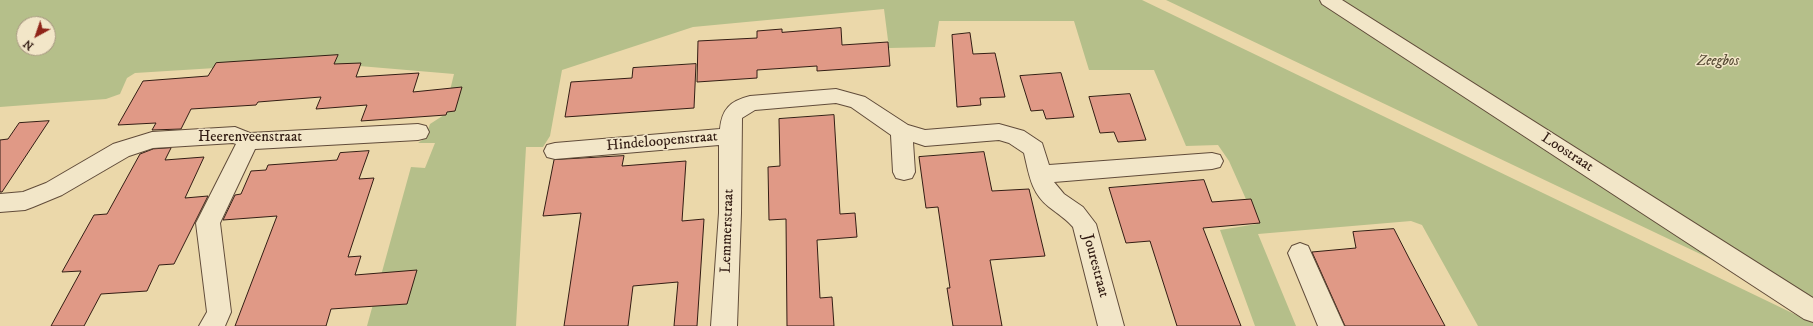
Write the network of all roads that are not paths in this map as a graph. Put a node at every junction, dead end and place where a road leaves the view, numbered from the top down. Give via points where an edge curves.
1 (1329, 0) edge
2 (901, 131) junction
3 (418, 132) dead end
4 (999, 132) joint
5 (730, 136) junction
6 (248, 141) junction
7 (555, 151) dead end
8 (1212, 161) dead end
9 (904, 172) dead end
10 (1041, 175) junction
11 (0, 203) edge
12 (1300, 253) dead end
13 (1809, 309) edge
14 (212, 326) edge
15 (724, 326) edge
16 (1111, 326) edge
17 (1331, 326) edge

1 - 13 street, Loostraat
2 - 4 street, Hindeloopenstraat via 925,138
2 - 5 street, Hindeloopenstraat via 858,102 836,96 750,103 732,115
2 - 9 street
3 - 6 street, Heerenveenstraat
4 - 10 street, Jourestraat via 1016,137 1034,149
5 - 7 street, Hindeloopenstraat
5 - 15 street, Lemmerstraat via 730,213
6 - 11 street, Heerenveenstraat via 235,135 152,140 121,150 54,189 25,202
6 - 14 street via 208,223 219,312
8 - 10 street
10 - 16 street, Jourestraat via 1044,188 1075,213 1084,224
12 - 17 street

